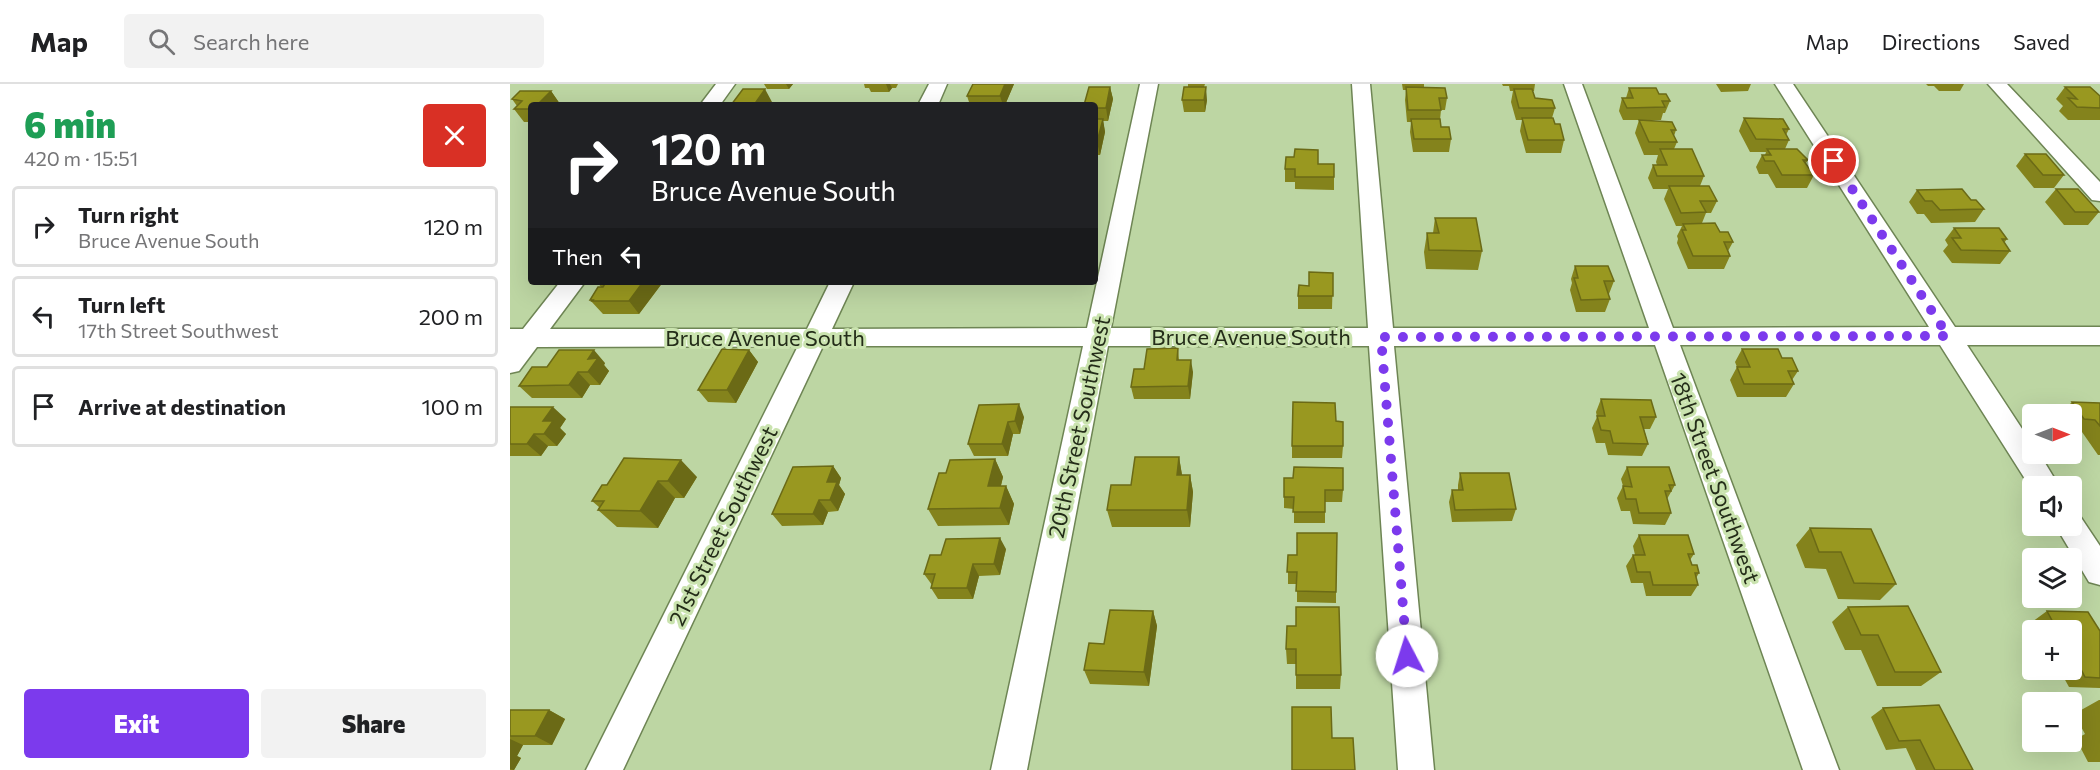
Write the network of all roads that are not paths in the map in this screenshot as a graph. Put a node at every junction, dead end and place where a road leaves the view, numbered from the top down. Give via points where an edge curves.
1 (726, 84) edge
2 (938, 84) edge
3 (1149, 84) edge
4 (1361, 84) edge
5 (1573, 84) edge
6 (1784, 84) edge
7 (1997, 84) edge
8 (712, 102) edge
9 (929, 102) edge
10 (2100, 195) edge
11 (570, 285) edge
12 (840, 285) edge
13 (1664, 336) junction
14 (1948, 336) junction
15 (2100, 336) edge
16 (1098, 337) junction
17 (1381, 337) junction
18 (520, 338) edge
19 (814, 338) junction
20 (510, 364) edge
21 (2039, 476) edge
22 (2077, 536) edge
23 (2100, 572) edge
24 (604, 770) edge
25 (1009, 770) edge
26 (1416, 770) edge
27 (1821, 770) edge

1 - 8 street
2 - 9 street
3 - 16 street, 20th Street Southwest
4 - 17 street
5 - 13 street, 18th Street Southwest
6 - 14 street
7 - 10 street
11 - 18 street
12 - 19 street, 21st Street Southwest
13 - 14 street, Bruce Avenue South
13 - 17 street, Bruce Avenue South
13 - 27 street, 18th Street Southwest
14 - 15 street, Bruce Avenue South
14 - 21 street
16 - 17 street, Bruce Avenue South
16 - 19 street, Bruce Avenue South
16 - 25 street, 20th Street Southwest
17 - 26 street
18 - 19 street, Bruce Avenue South
18 - 20 street
19 - 24 street, 21st Street Southwest
22 - 23 street

